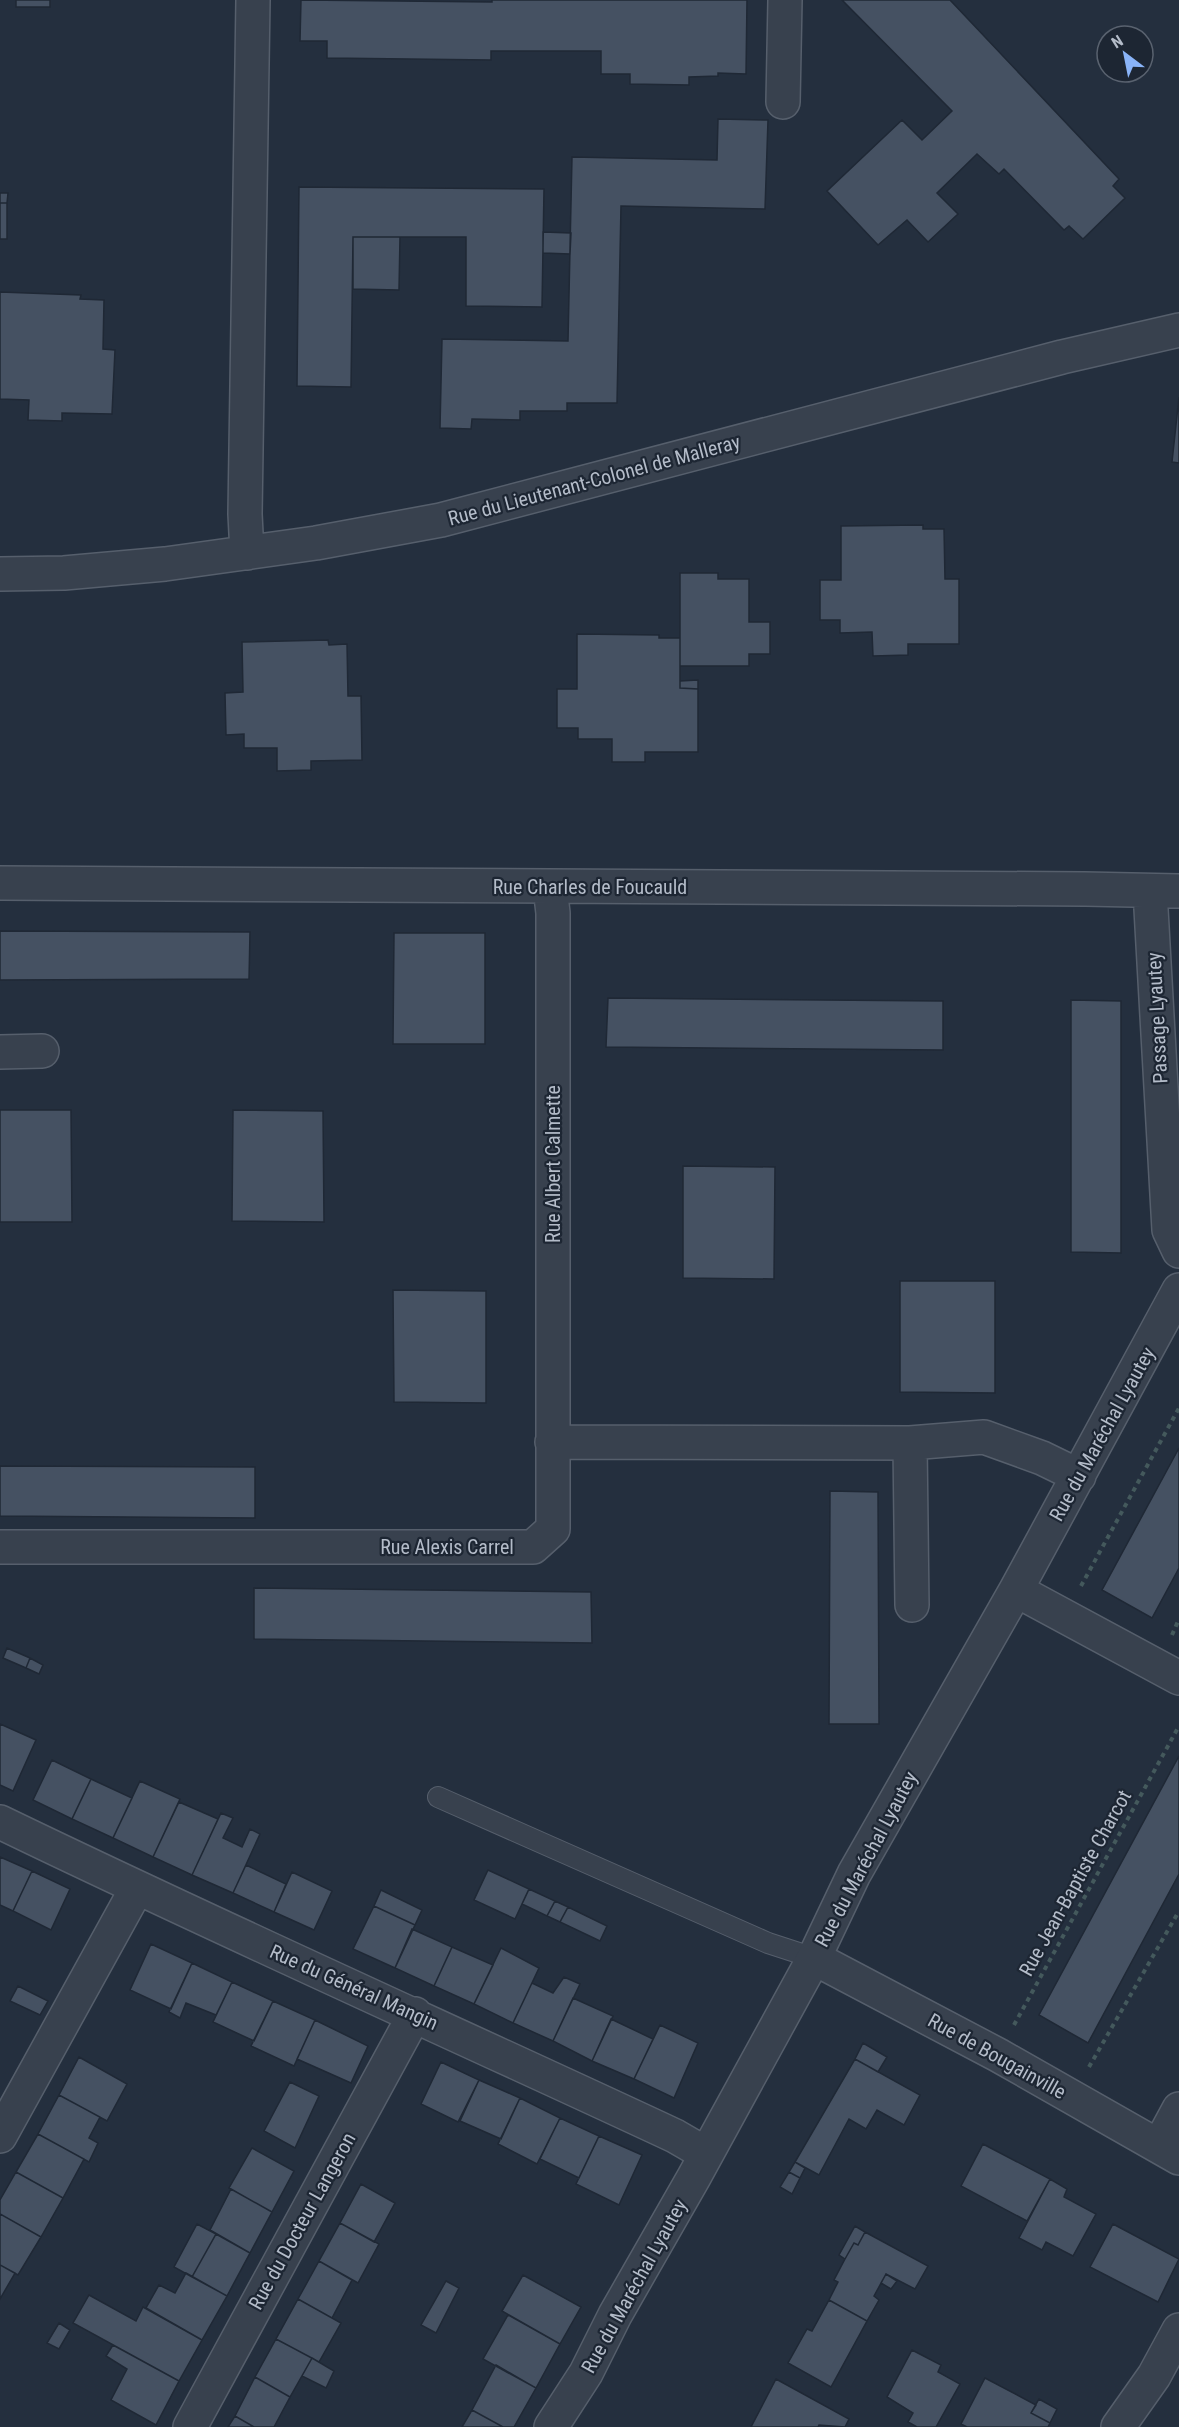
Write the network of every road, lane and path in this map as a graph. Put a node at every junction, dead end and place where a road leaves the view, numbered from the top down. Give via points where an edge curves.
1 (253, 0) edge
2 (785, 0) edge
3 (783, 102) dead end
4 (1179, 330) edge
5 (247, 553) junction
6 (0, 574) edge
7 (0, 883) edge
8 (550, 887) junction
9 (1164, 891) edge
10 (42, 1051) dead end
11 (0, 1052) edge
12 (1179, 1251) edge
13 (1179, 1290) edge
14 (1179, 1408) edge
15 (552, 1442) junction
16 (910, 1443) junction
17 (1079, 1476) junction
18 (0, 1547) edge
19 (1016, 1590) junction
20 (912, 1605) dead end
21 (1064, 1614) junction
22 (1179, 1678) edge
23 (1179, 1726) edge
24 (438, 1797) dead end
25 (0, 1822) edge
26 (137, 1888) junction
27 (1179, 1911) edge
28 (814, 1958) junction
29 (415, 2014) junction
30 (998, 2055) junction
31 (1072, 2097) junction
32 (1179, 2109) edge
33 (0, 2136) edge
34 (1169, 2152) edge
35 (706, 2154) junction
36 (1179, 2330) edge
37 (190, 2427) edge
38 (551, 2427) edge
39 (1118, 2427) edge

1 - 5 street
2 - 3 street
4 - 5 street, Rue du Lieutenant-Colonel de Malleray via 1062,357 441,520
5 - 6 street, Rue du Lieutenant-Colonel de Malleray via 64,573
7 - 8 street, Rue Charles de Foucauld
8 - 9 street, Rue Charles de Foucauld
8 - 15 street, Rue Albert Calmette
9 - 12 street, Passage Lyautey via 1168,1230
10 - 11 street
13 - 17 street, Rue du Maréchal Lyautey
14 - 21 path
15 - 16 street
15 - 18 street, Rue Alexis Carrel via 553,1530 533,1547
16 - 17 street via 984,1437
16 - 20 street
17 - 19 street, Rue du Maréchal Lyautey
19 - 21 street
19 - 28 street, Rue du Maréchal Lyautey via 854,1874
21 - 22 street
23 - 30 path, Rue Jean-Baptiste Charcot
24 - 28 lane via 768,1942
25 - 26 street, Rue du Général Mangin
26 - 29 street, Rue du Général Mangin
26 - 33 street
27 - 31 path
28 - 30 street, Rue de Bougainville
28 - 35 street, Rue du Maréchal Lyautey
29 - 35 street, Rue du Général Mangin
29 - 37 street, Rue du Docteur Langeron
30 - 31 street, Rue de Bougainville
31 - 34 street, Rue de Bougainville
32 - 34 street
35 - 38 street, Rue du Maréchal Lyautey via 586,2373
36 - 39 street via 1154,2376

